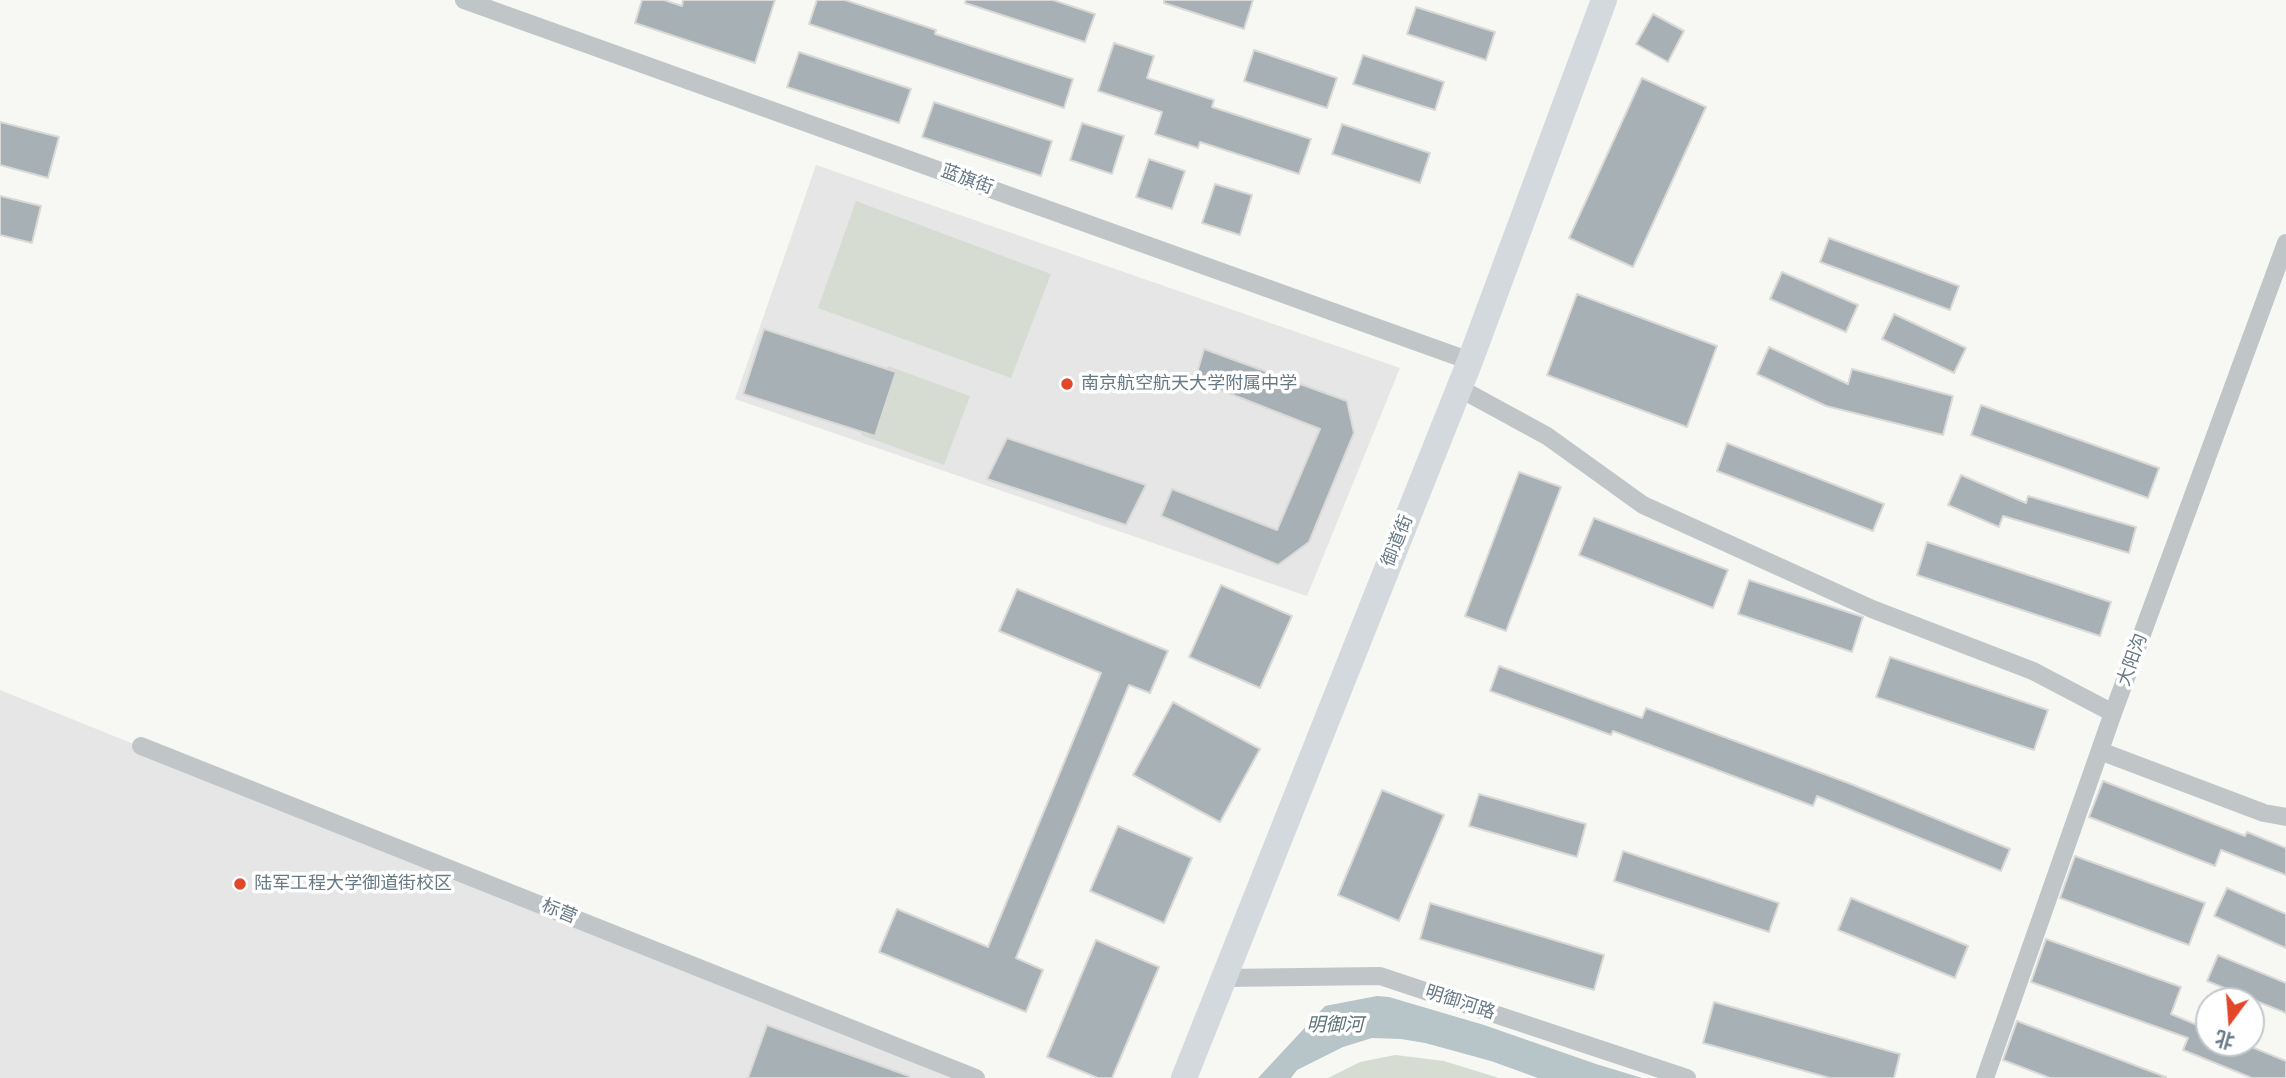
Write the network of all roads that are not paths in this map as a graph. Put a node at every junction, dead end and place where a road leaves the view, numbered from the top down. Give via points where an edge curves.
1 (464, 0) edge
2 (1604, 0) edge
3 (2286, 243) edge
4 (1470, 360) junction
5 (1459, 388) junction
6 (2113, 713) junction
7 (141, 746) dead end
8 (2100, 751) junction
9 (2286, 817) edge
10 (1224, 978) junction
11 (976, 1078) edge
12 (1184, 1078) edge
13 (1687, 1078) edge
14 (1985, 1078) edge

1 - 4 street, 蓝旗街
2 - 4 main road, 御道街
3 - 6 street, 大阳沟
4 - 5 main road, 御道街
5 - 6 street via 1548,436 1643,505 1872,609 2033,671
5 - 10 main road, 御道街
6 - 8 street, 大阳沟
7 - 11 street, 标营
8 - 9 street via 2264,813
8 - 14 street, 大阳沟
10 - 12 main road, 御道街
10 - 13 street, 明御河路 via 1380,976

